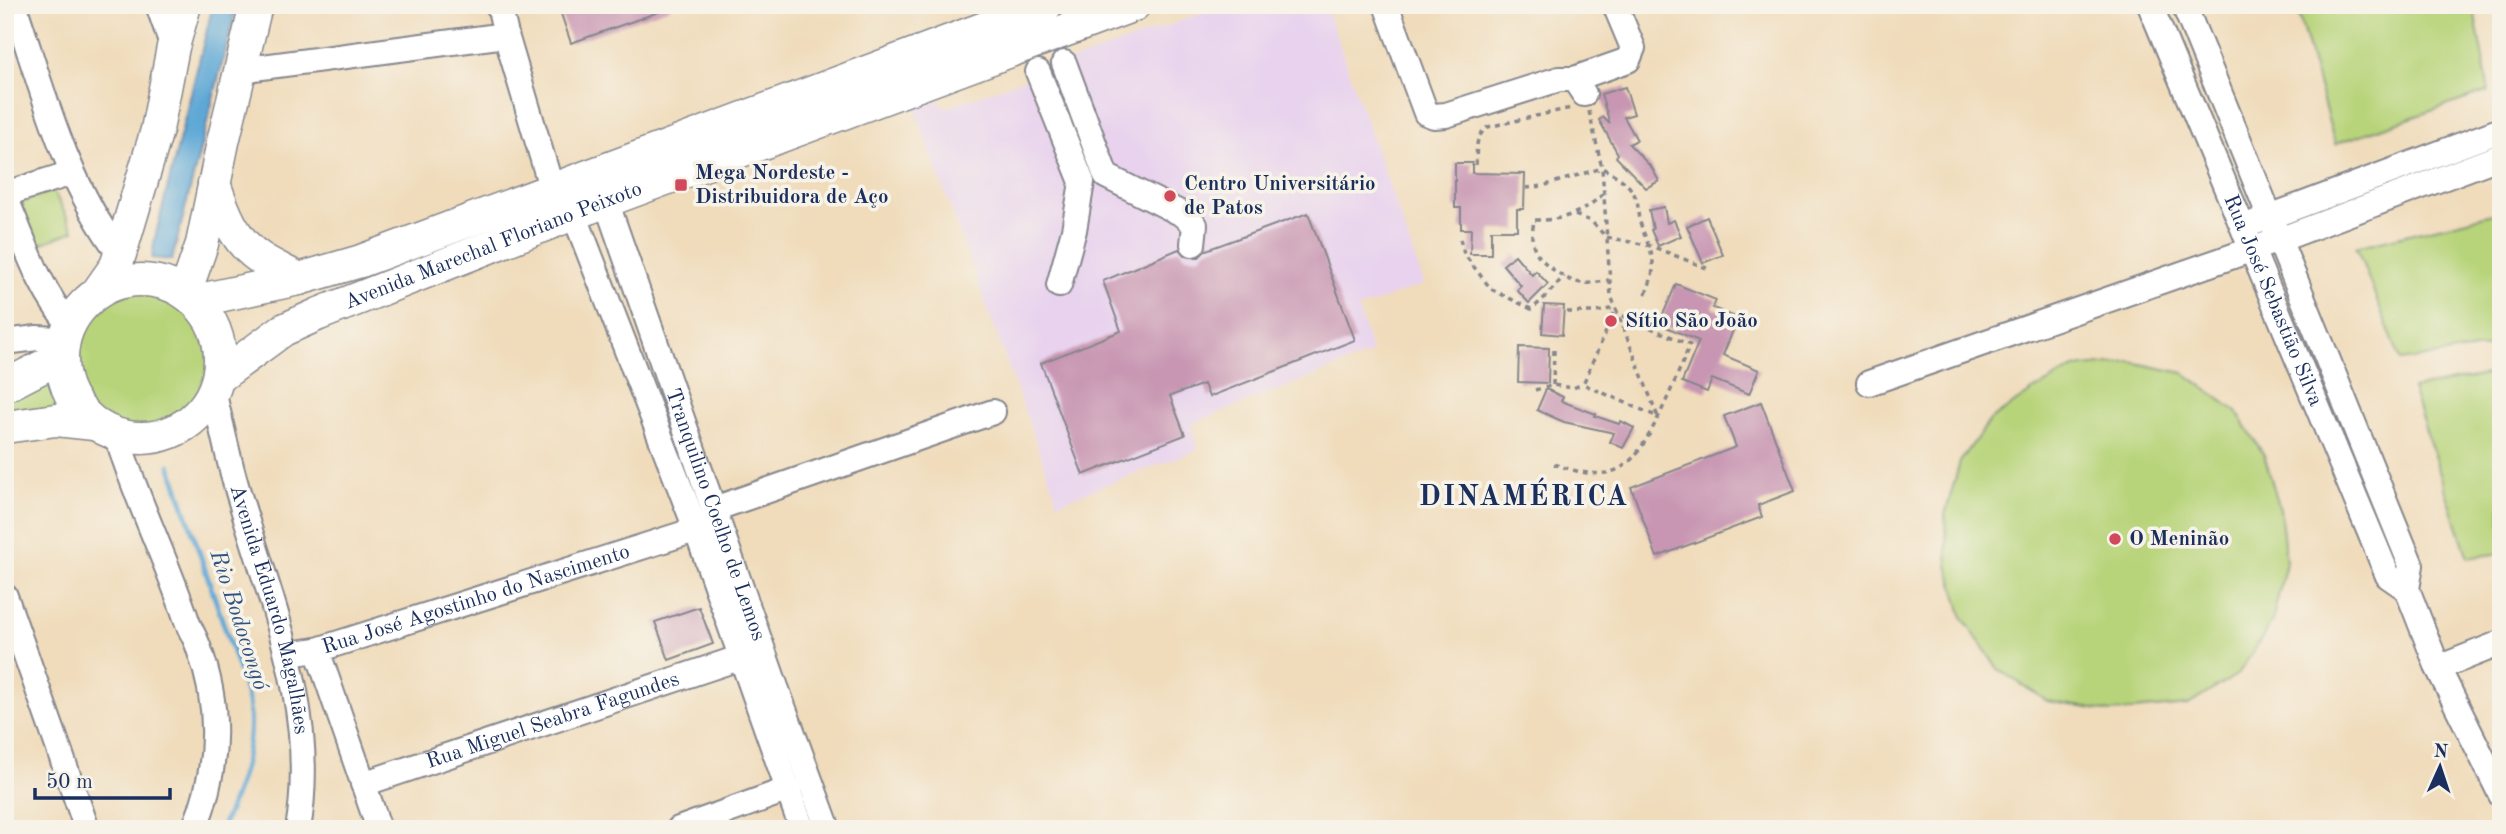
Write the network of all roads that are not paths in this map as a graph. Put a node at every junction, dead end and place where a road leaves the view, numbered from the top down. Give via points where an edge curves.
1 (14, 5) edge
2 (158, 5) edge
3 (185, 5) edge
4 (256, 5) edge
5 (499, 5) edge
6 (1046, 5) edge
7 (1135, 5) edge
8 (1386, 5) edge
9 (1615, 5) edge
10 (2150, 5) edge
11 (2184, 5) edge
12 (506, 35) junction
13 (16, 46) edge
14 (173, 47) junction
15 (1064, 63) dead end
16 (240, 70) junction
17 (1038, 72) dead end
18 (2501, 130) edge
19 (2501, 156) edge
20 (72, 173) junction
21 (214, 183) junction
22 (552, 190) junction
23 (5, 195) edge
24 (606, 201) junction
25 (574, 214) junction
26 (2270, 217) junction
27 (2243, 227) junction
28 (2279, 240) junction
29 (1193, 244) dead end
30 (2252, 250) junction
31 (120, 254) junction
32 (299, 279) junction
33 (1059, 285) dead end
34 (97, 293) junction
35 (190, 297) junction
36 (2318, 334) junction
37 (64, 340) junction
38 (5, 342) edge
39 (2292, 346) junction
40 (1869, 383) dead end
41 (216, 384) junction
42 (5, 386) edge
43 (993, 412) dead end
44 (5, 427) edge
45 (105, 430) junction
46 (710, 520) junction
47 (2407, 589) junction
48 (5, 596) edge
49 (2501, 643) edge
50 (317, 650) junction
51 (288, 654) junction
52 (742, 657) junction
53 (2438, 668) junction
54 (763, 683) junction
55 (363, 784) junction
56 (789, 789) junction
57 (2501, 795) edge
58 (87, 829) edge
59 (194, 829) edge
60 (298, 829) edge
61 (379, 829) edge
62 (679, 829) edge
63 (802, 829) edge
64 (828, 829) edge

1 - 13 street
2 - 14 street
3 - 14 main road
4 - 16 main road
5 - 12 street
6 - 22 main road, Avenida Marechal Floriano Peixoto
7 - 24 main road, Avenida Marechal Floriano Peixoto
8 - 9 street via 1426,113 1434,116 1559,79 1581,101 1628,60 1633,48
10 - 27 street, Rua José Sebastião Silva
11 - 26 street, Rua José Sebastião Silva
12 - 16 street
12 - 22 street
13 - 20 street
14 - 31 main road via 157,131
15 - 29 street via 1106,176 1184,215 1195,225
16 - 21 main road
17 - 33 street via 1082,182
18 - 26 street
19 - 28 street
20 - 23 street
20 - 31 street via 95,220
21 - 32 main road via 240,239 258,257
21 - 35 main road
22 - 32 main road, Avenida Marechal Floriano Peixoto via 361,261
23 - 37 street via 60,313
24 - 25 main road, Avenida Marechal Floriano Peixoto
24 - 46 street, Tranquilino Coelho de Lemos
25 - 41 main road, Avenida Marechal Floriano Peixoto via 283,330
25 - 46 street, Tranquilino Coelho de Lemos
26 - 27 street
26 - 28 street, Rua José Sebastião Silva
27 - 30 street, Rua José Sebastião Silva
28 - 30 street
28 - 36 street, Rua José Sebastião Silva
30 - 39 street, Rua José Sebastião Silva
30 - 40 street
31 - 34 main road
32 - 35 main road, Avenida Marechal Floriano Peixoto
34 - 35 main road via 141,280 156,281
34 - 37 main road via 81,306
35 - 41 main road via 217,336 221,356
36 - 39 street
36 - 47 street, Rua José Sebastião Silva via 2411,565
37 - 38 street
37 - 42 main road
37 - 45 main road via 64,382 76,406
39 - 47 street, Rua José Sebastião Silva via 2388,576
41 - 45 main road via 192,421 169,434 143,439
41 - 51 street, Avenida Eduardo Magalhães via 235,482
43 - 46 street, Rua José Agostinho do Nascimento
44 - 45 main road via 56,420
45 - 59 street via 165,558 212,694 215,753
46 - 50 street, Rua José Agostinho do Nascimento
46 - 52 street, Tranquilino Coelho de Lemos
46 - 54 street, Tranquilino Coelho de Lemos
47 - 53 street, Rua José Sebastião Silva
48 - 58 street
49 - 53 street
50 - 51 street
50 - 55 street, Rua José Agostinho do Nascimento
51 - 60 street, Avenida Eduardo Magalhães via 302,726
52 - 54 street, Tranquilino Coelho de Lemos
52 - 55 street, Rua Miguel Seabra Fagundes
53 - 57 street, Rua José Sebastião Silva
54 - 56 street, Tranquilino Coelho de Lemos
54 - 64 street, Tranquilino Coelho de Lemos
55 - 61 street, Rua José Agostinho do Nascimento
56 - 62 street
56 - 63 street, Tranquilino Coelho de Lemos

